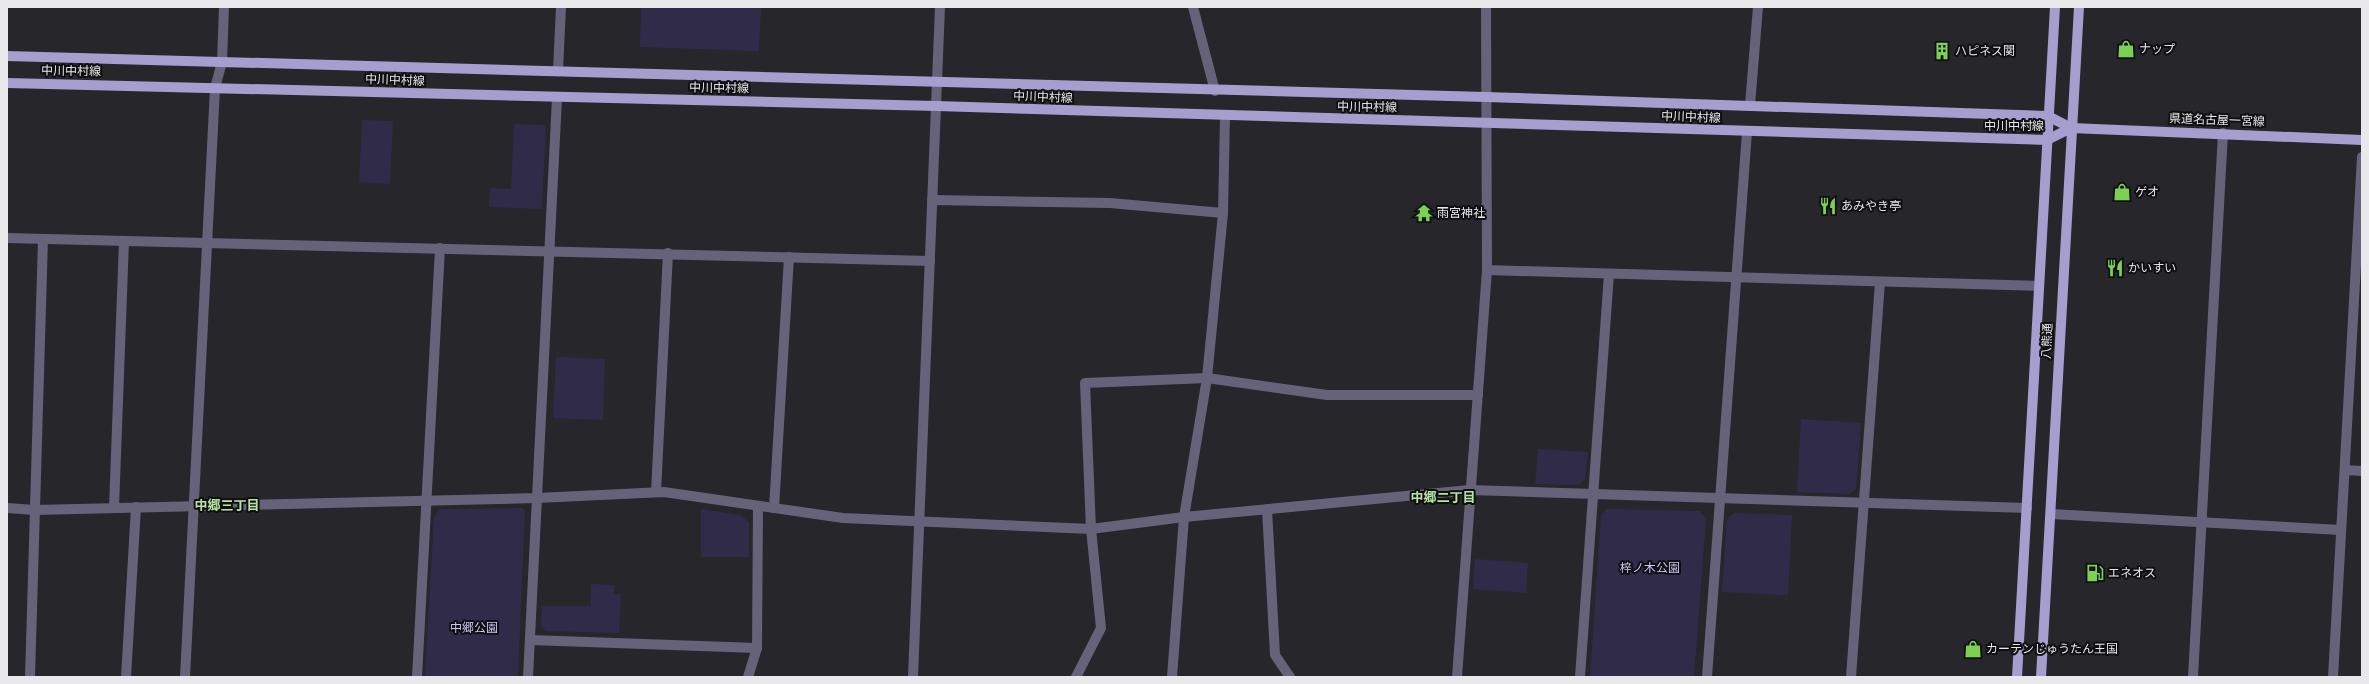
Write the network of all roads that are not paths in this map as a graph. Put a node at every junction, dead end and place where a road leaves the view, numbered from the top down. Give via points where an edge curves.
1 (224, 7) edge
2 (561, 7) edge
3 (940, 7) edge
4 (1193, 7) edge
5 (1486, 7) edge
6 (1758, 7) edge
7 (2055, 7) edge
8 (2080, 7) edge
9 (7, 56) edge
10 (222, 62) junction
11 (558, 70) junction
12 (7, 83) edge
13 (937, 83) junction
14 (215, 88) junction
15 (1215, 91) junction
16 (1486, 97) junction
17 (557, 98) junction
18 (1750, 105) junction
19 (936, 106) junction
20 (1225, 116) junction
21 (2048, 116) junction
22 (1487, 122) junction
23 (2071, 128) junction
24 (1747, 132) junction
25 (2224, 133) junction
26 (2047, 140) junction
27 (2362, 140) edge
28 (2362, 157) edge
29 (932, 200) junction
30 (1223, 213) junction
31 (7, 238) edge
32 (43, 239) junction
33 (124, 241) junction
34 (207, 242) junction
35 (440, 248) junction
36 (549, 250) junction
37 (668, 253) junction
38 (789, 257) junction
39 (930, 261) junction
40 (1487, 270) junction
41 (1609, 274) junction
42 (1737, 277) junction
43 (1880, 282) junction
44 (2358, 285) edge
45 (2039, 286) junction
46 (1207, 378) junction
47 (1478, 395) junction
48 (2345, 470) junction
49 (2362, 471) edge
50 (1470, 490) junction
51 (656, 492) junction
52 (1594, 492) junction
53 (537, 498) junction
54 (1721, 498) junction
55 (426, 501) junction
56 (1864, 503) junction
57 (194, 506) junction
58 (758, 506) junction
59 (136, 507) junction
60 (7, 508) edge
61 (114, 508) junction
62 (774, 508) junction
63 (2026, 508) junction
64 (1267, 509) junction
65 (35, 510) junction
66 (2051, 514) junction
67 (1184, 517) junction
68 (920, 521) junction
69 (2202, 522) junction
70 (1092, 529) junction
71 (2341, 530) junction
72 (530, 640) junction
73 (757, 648) junction
74 (30, 677) edge
75 (126, 677) edge
76 (185, 677) edge
77 (417, 677) edge
78 (528, 677) edge
79 (748, 677) edge
80 (913, 677) edge
81 (1076, 677) edge
82 (1172, 677) edge
83 (1290, 677) edge
84 (1457, 677) edge
85 (1580, 677) edge
86 (1708, 677) edge
87 (1851, 677) edge
88 (2017, 677) edge
89 (2041, 677) edge
90 (2193, 677) edge
91 (2333, 677) edge

1 - 10 street
2 - 11 street
3 - 13 street
4 - 15 street
5 - 16 street
6 - 18 street
7 - 21 main road, 八熊通
8 - 23 main road, 八熊通
9 - 10 main road, 中川中村線
10 - 11 main road, 中川中村線
10 - 14 street
11 - 13 main road, 中川中村線
12 - 14 main road, 中川中村線
13 - 15 main road, 中川中村線
13 - 19 street
14 - 17 main road, 中川中村線
14 - 34 street
15 - 16 main road, 中川中村線
16 - 18 main road, 中川中村線
16 - 22 street
17 - 19 main road, 中川中村線
17 - 36 street
18 - 21 main road, 中川中村線
19 - 20 main road, 中川中村線
19 - 29 street
20 - 22 main road, 中川中村線
20 - 30 street
21 - 23 main road, 中川中村線
21 - 26 main road, 八熊通
22 - 24 main road, 中川中村線
22 - 40 street
23 - 25 main road, 県道名古屋一宮線
23 - 26 main road, 中川中村線
23 - 66 main road, 八熊通
24 - 26 main road, 中川中村線
24 - 42 street
25 - 27 main road, 県道名古屋一宮線
25 - 69 street
26 - 45 main road, 八熊通
28 - 44 street
29 - 30 street via 1110,203
29 - 39 street
30 - 46 street
31 - 32 street
32 - 33 street
32 - 65 street
33 - 34 street
33 - 61 street
34 - 35 street
34 - 57 street
35 - 36 street
35 - 55 street
36 - 37 street
36 - 53 street
37 - 38 street
37 - 51 street
38 - 39 street
38 - 62 street
39 - 68 street
40 - 41 street
40 - 47 street
41 - 42 street
41 - 52 street
42 - 43 street
42 - 54 street
43 - 45 street
43 - 56 street
44 - 48 street
45 - 63 main road, 八熊通
46 - 47 street via 1327,395
46 - 67 street
46 - 70 street via 1085,383
47 - 50 street
48 - 49 street
48 - 71 street
50 - 52 street
50 - 64 street
50 - 84 street
51 - 53 street
51 - 58 street
52 - 54 street
52 - 85 street
53 - 55 street
53 - 72 street
54 - 56 street
54 - 86 street
55 - 57 street
55 - 77 street
56 - 63 street
56 - 87 street
57 - 59 street
57 - 76 street
58 - 62 street
58 - 73 street
59 - 61 street
59 - 75 street
60 - 65 street
61 - 65 street
62 - 68 street via 843,518
63 - 88 main road, 八熊通
64 - 67 street
64 - 83 street via 1274,655
65 - 74 street
66 - 69 street
66 - 89 main road, 八熊通
67 - 70 street
67 - 82 street
68 - 70 street
68 - 80 street
69 - 71 street
69 - 90 street
70 - 81 street via 1101,628
71 - 91 street
72 - 73 street
72 - 78 street
73 - 79 street

